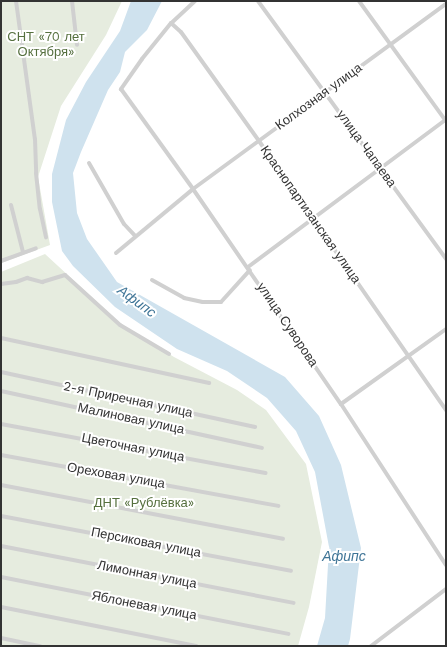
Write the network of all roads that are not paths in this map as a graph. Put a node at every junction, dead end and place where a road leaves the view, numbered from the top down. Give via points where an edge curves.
1 (16, 1) edge
2 (72, 1) edge
3 (195, 1) edge
4 (258, 1) edge
5 (359, 1) edge
6 (446, 4) edge
7 (171, 23) junction
8 (78, 45) dead end
9 (391, 45) junction
10 (324, 93) junction
11 (446, 120) edge
12 (259, 141) junction
13 (89, 163) dead end
14 (380, 168) junction
15 (193, 189) junction
16 (11, 205) dead end
17 (312, 219) junction
18 (135, 236) junction
19 (46, 237) dead end
20 (36, 248) dead end
21 (23, 252) junction
22 (116, 253) dead end
23 (446, 259) edge
24 (1, 261) edge
25 (249, 268) junction
26 (152, 280) dead end
27 (1, 284) edge
28 (446, 329) edge
29 (1, 338) edge
30 (169, 354) dead end
31 (408, 356) junction
32 (1, 372) edge
33 (209, 383) dead end
34 (1, 391) edge
35 (342, 404) junction
36 (446, 410) edge
37 (1, 424) edge
38 (255, 427) dead end
39 (262, 448) dead end
40 (1, 455) edge
41 (265, 473) dead end
42 (1, 485) edge
43 (278, 506) dead end
44 (1, 516) edge
45 (283, 539) dead end
46 (1, 546) edge
47 (446, 565) edge
48 (291, 571) dead end
49 (1, 577) edge
50 (446, 588) edge
51 (293, 603) dead end
52 (1, 607) edge
53 (288, 634) dead end
54 (1, 638) edge
55 (40, 646) edge
56 (196, 646) edge
57 (371, 646) edge

1 - 19 street via 35,139 40,209
2 - 8 street
3 - 7 street
4 - 10 street, улица Чапаева
5 - 9 street
6 - 9 street, Колхозная улица
7 - 12 street, Краснопартизанская улица via 181,32
7 - 15 street, улица Суворова via 121,88
9 - 10 street, Колхозная улица
9 - 11 street
10 - 12 street, Колхозная улица
10 - 14 street, улица Чапаева
11 - 14 street
12 - 15 street, Колхозная улица
12 - 17 street, Краснопартизанская улица
13 - 18 street via 124,224
14 - 17 street
14 - 23 street, улица Чапаева
15 - 18 street, Колхозная улица
15 - 25 street, улица Суворова
16 - 21 street
17 - 25 street
17 - 31 street, Краснопартизанская улица
18 - 22 street, Колхозная улица
20 - 21 street
21 - 24 street
25 - 26 street via 221,302 184,298
25 - 35 street, улица Суворова
27 - 30 street via 27,278 42,282 65,275 120,325
28 - 31 street
29 - 33 street
31 - 35 street
31 - 36 street, Краснопартизанская улица
32 - 38 street, 2-я Приречная улица
34 - 39 street, Малиновая улица
35 - 47 street, улица Суворова
37 - 41 street, Цветочная улица
40 - 43 street, Ореховая улица
42 - 45 street
44 - 48 street, Персиковая улица
46 - 51 street, Лимонная улица
49 - 53 street, Яблоневая улица
50 - 57 street
52 - 56 street
54 - 55 street

